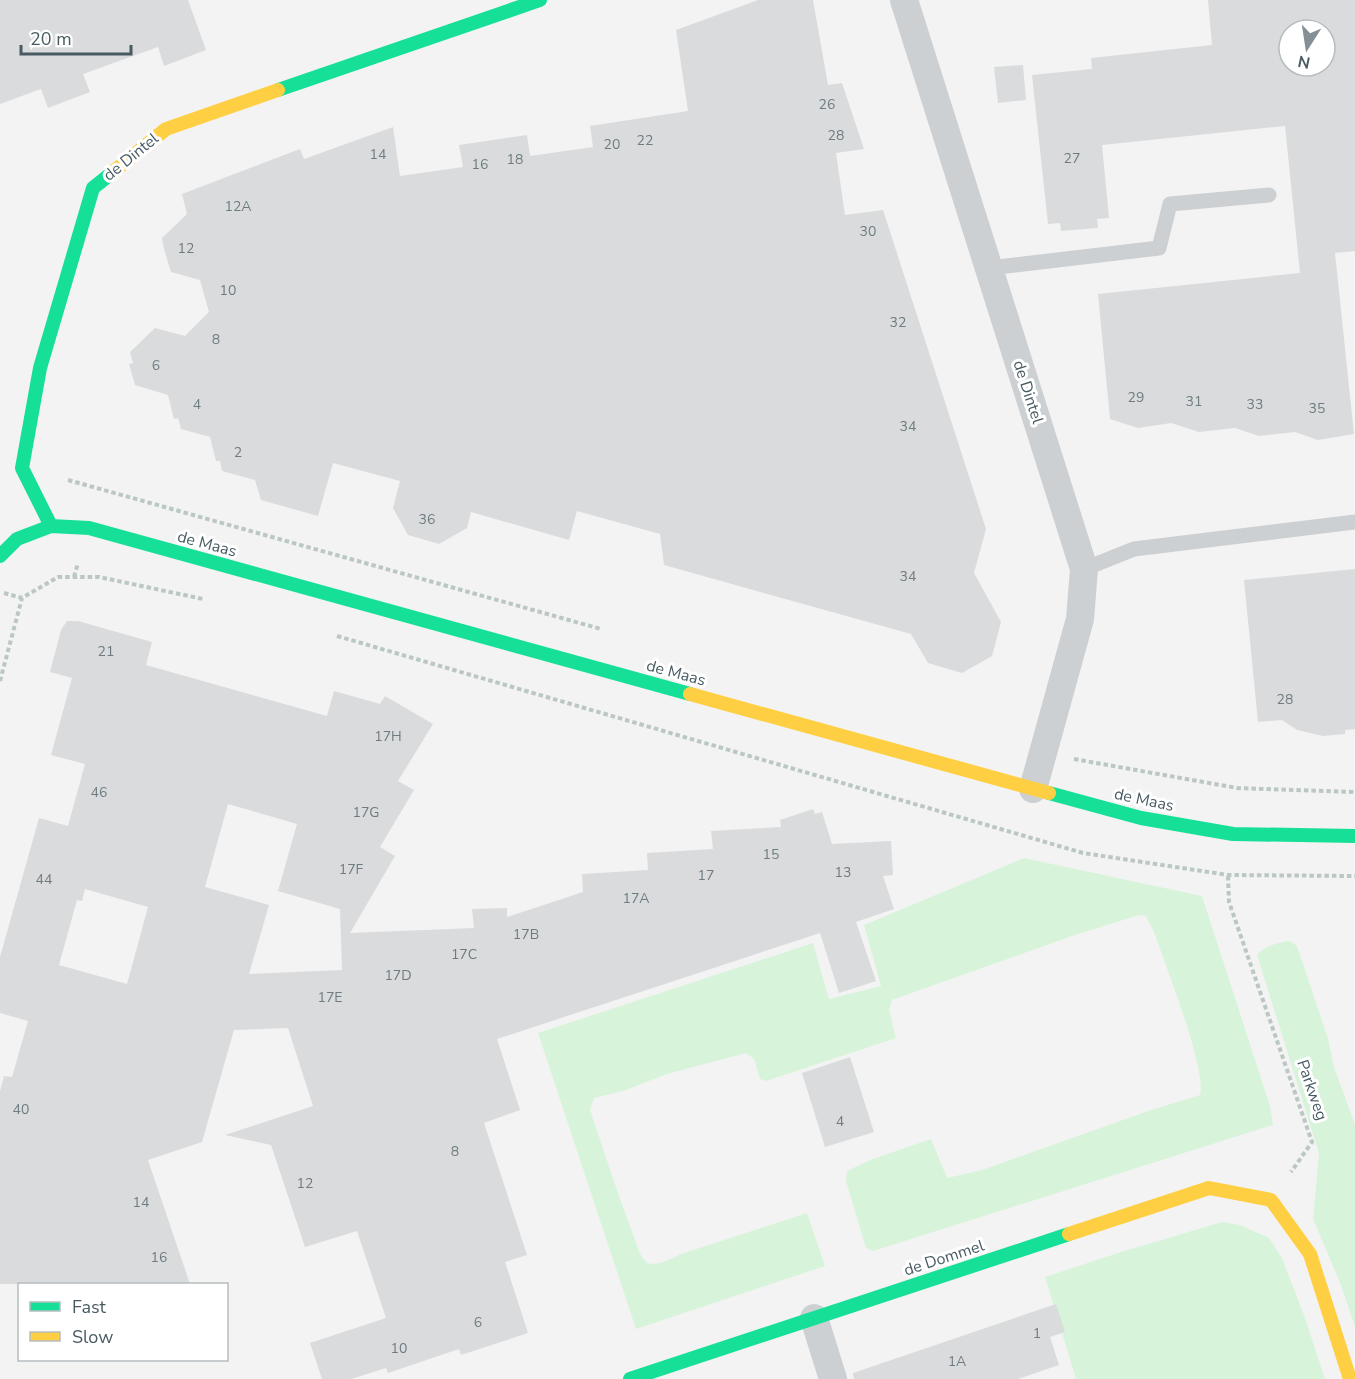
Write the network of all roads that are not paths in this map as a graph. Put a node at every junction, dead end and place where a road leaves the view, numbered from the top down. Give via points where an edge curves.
1 (540, 0) edge
2 (904, 0) edge
3 (1269, 195) dead end
4 (989, 268) junction
5 (1355, 522) edge
6 (51, 526) junction
7 (0, 556) edge
8 (1084, 569) junction
9 (1033, 789) junction
10 (1355, 836) edge
11 (814, 1318) junction
12 (630, 1379) edge
13 (833, 1379) edge
14 (1350, 1379) edge

1 - 6 street, de Dintel via 166,129 93,188 40,368 22,468
2 - 4 street, de Dintel
3 - 4 lane via 1170,204 1159,248
4 - 8 street, de Dintel
5 - 8 lane via 1134,549
6 - 7 street, de Maas via 17,539
6 - 9 street, de Maas via 89,528
8 - 9 street, de Dintel via 1080,619
9 - 10 street, de Maas via 1141,818 1233,834
11 - 12 street, de Dommel
11 - 13 street
11 - 14 street, de Dommel via 1209,1188 1271,1200 1310,1254

